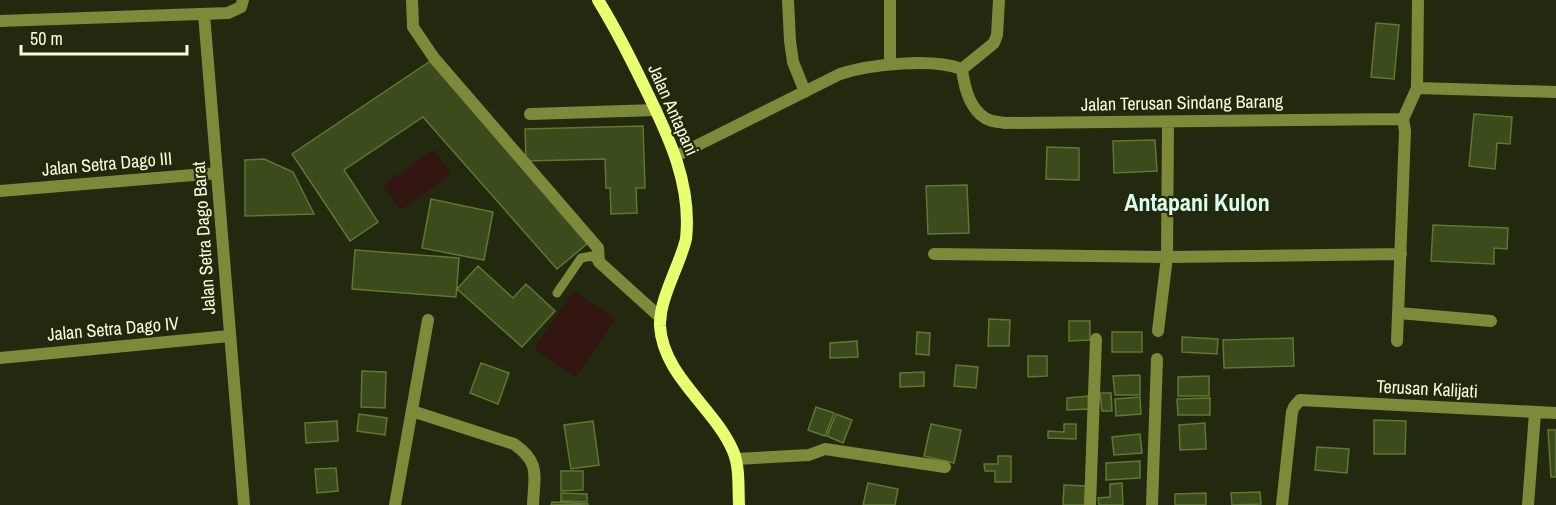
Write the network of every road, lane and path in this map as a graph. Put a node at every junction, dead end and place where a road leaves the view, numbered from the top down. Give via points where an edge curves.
1 (243, 0) edge
2 (412, 0) edge
3 (598, 0) edge
4 (788, 0) edge
5 (890, 0) edge
6 (999, 0) edge
7 (1418, 0) edge
8 (204, 14) junction
9 (0, 21) edge
10 (890, 64) junction
11 (963, 69) junction
12 (1417, 88) junction
13 (805, 92) junction
14 (1556, 92) edge
15 (656, 110) junction
16 (530, 114) dead end
17 (1403, 119) junction
18 (1168, 122) junction
19 (676, 156) junction
20 (217, 173) junction
21 (0, 191) edge
22 (934, 254) dead end
23 (1401, 254) junction
24 (1167, 256) junction
25 (598, 262) junction
26 (557, 293) dead end
27 (1399, 313) junction
28 (661, 318) junction
29 (428, 320) dead end
30 (1491, 321) dead end
31 (1158, 331) dead end
32 (229, 336) junction
33 (1096, 339) dead end
34 (1397, 341) dead end
35 (0, 358) edge
36 (1157, 359) dead end
37 (412, 411) junction
38 (1535, 413) junction
39 (1556, 413) edge
40 (736, 459) junction
41 (945, 467) dead end
42 (244, 505) edge
43 (395, 505) edge
44 (532, 505) edge
45 (739, 505) edge
46 (1090, 505) edge
47 (1152, 505) edge
48 (1282, 505) edge
49 (1528, 505) edge

1 - 8 street via 241,7 228,13
2 - 25 street via 413,27 434,58 598,248
3 - 15 street, Jalan Antapani
4 - 13 street via 793,62
5 - 10 street
6 - 11 street via 998,35 994,43
7 - 12 street
8 - 9 street
8 - 20 street, Jalan Setra Dago Barat
10 - 11 street via 950,64
10 - 13 street via 840,74
11 - 18 street, Jalan Terusan Sindang Barang via 965,88 974,106 995,122
12 - 14 street
12 - 17 street
13 - 19 street
15 - 16 street
15 - 19 street, Jalan Antapani
17 - 18 street, Jalan Terusan Sindang Barang
17 - 23 street
18 - 24 street
19 - 28 street, Jalan Antapani via 684,183 687,228
20 - 21 street, Jalan Setra Dago III
20 - 32 street, Jalan Setra Dago Barat
22 - 24 street
23 - 24 street
23 - 27 street
24 - 31 street
25 - 26 lane via 592,256 581,258
25 - 28 street
27 - 30 street
27 - 34 street
28 - 40 street, Jalan Antapani via 668,356 719,426
29 - 37 street
32 - 35 street, Jalan Setra Dago IV
32 - 42 street, Jalan Setra Dago Barat
33 - 46 street
36 - 47 street
37 - 43 street
37 - 44 street via 523,450 534,467
38 - 39 street, Terusan Kalijati
38 - 48 street, Terusan Kalijati via 1306,399 1296,403 1292,412
38 - 49 street
40 - 41 street via 809,455 825,449
40 - 45 street, Jalan Antapani

